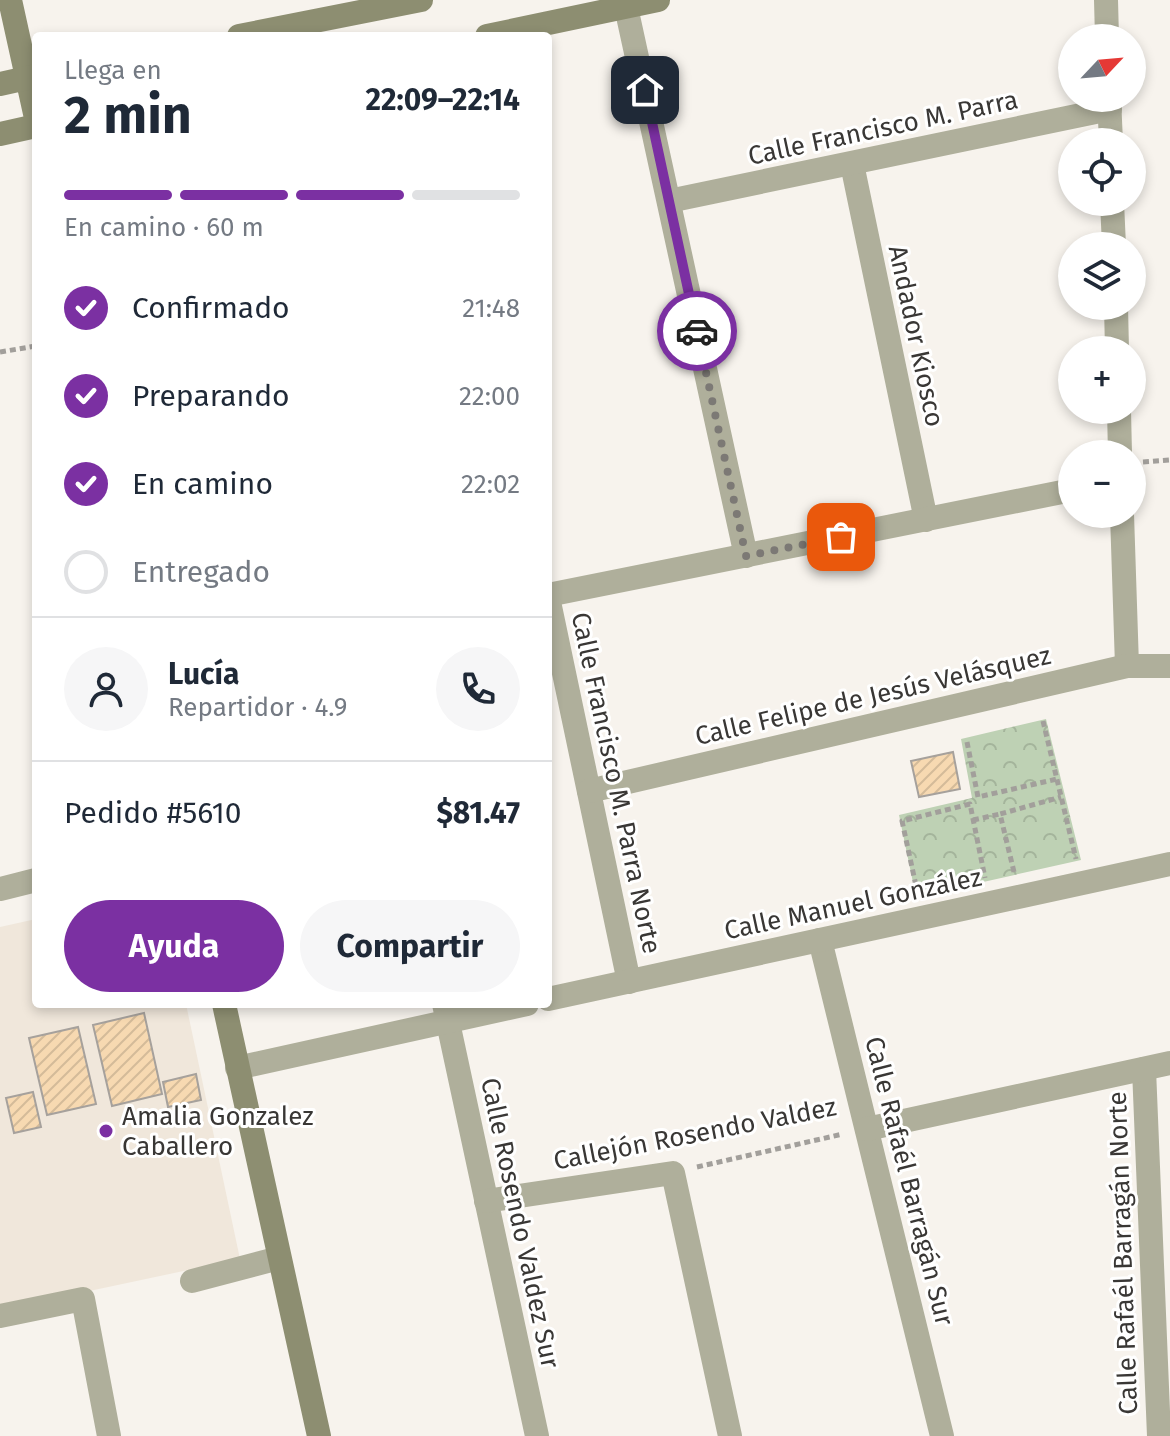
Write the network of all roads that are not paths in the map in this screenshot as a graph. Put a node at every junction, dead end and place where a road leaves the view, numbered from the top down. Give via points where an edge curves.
1 (10, 0) edge
2 (421, 0) edge
3 (658, 0) edge
4 (1106, 0) edge
5 (626, 7) junction
6 (1107, 24) edge
7 (259, 32) edge
8 (506, 32) edge
9 (32, 77) edge
10 (0, 84) edge
11 (1071, 112) edge
12 (32, 127) edge
13 (0, 134) edge
14 (852, 164) junction
15 (669, 201) junction
16 (1058, 493) edge
17 (926, 520) junction
18 (1122, 528) edge
19 (746, 556) junction
20 (552, 595) edge
21 (552, 615) edge
22 (1127, 666) junction
23 (1170, 666) edge
24 (589, 791) junction
25 (1170, 864) edge
26 (32, 881) edge
27 (0, 889) edge
28 (820, 940) junction
29 (629, 982) junction
30 (552, 998) edge
31 (225, 1008) edge
32 (491, 1008) edge
33 (445, 1013) edge
34 (1170, 1063) edge
35 (237, 1068) junction
36 (1144, 1069) junction
37 (867, 1129) junction
38 (486, 1201) junction
39 (279, 1258) junction
40 (192, 1281) dead end
41 (0, 1316) edge
42 (1154, 1435) edge
43 (109, 1436) edge
44 (319, 1436) edge
45 (537, 1436) edge
46 (730, 1436) edge
47 (942, 1436) edge

1 - 9 street
2 - 7 street
3 - 5 street
4 - 6 street
5 - 8 street
5 - 15 street
9 - 10 street
11 - 14 street, Calle Francisco M. Parra
12 - 13 street
14 - 15 street, Calle Francisco M. Parra
14 - 17 street, Andador Kiosco
15 - 19 street
16 - 17 street
17 - 19 street
18 - 22 street
19 - 20 street
21 - 24 street, Calle Francisco M. Parra Norte
22 - 23 street, Calle Felipe de Jesús Velásquez
22 - 24 street, Calle Felipe de Jesús Velásquez
24 - 29 street, Calle Francisco M. Parra Norte
25 - 28 street, Calle Manuel González
26 - 27 street
28 - 29 street, Calle Manuel González
28 - 37 street, Calle Rafaél Barragán Sur
29 - 30 street, Calle Manuel González
31 - 35 street
32 - 33 street
33 - 35 street
33 - 38 street, Calle Rosendo Valdez Sur
34 - 36 street
35 - 39 street
36 - 37 street
36 - 42 street, Calle Rafaél Barragán Norte
37 - 47 street, Calle Rafaél Barragán Sur
38 - 45 street, Calle Rosendo Valdez Sur
38 - 46 street, Callejón Rosendo Valdez via 673,1173
39 - 40 street
39 - 44 street
41 - 43 street via 83,1299

